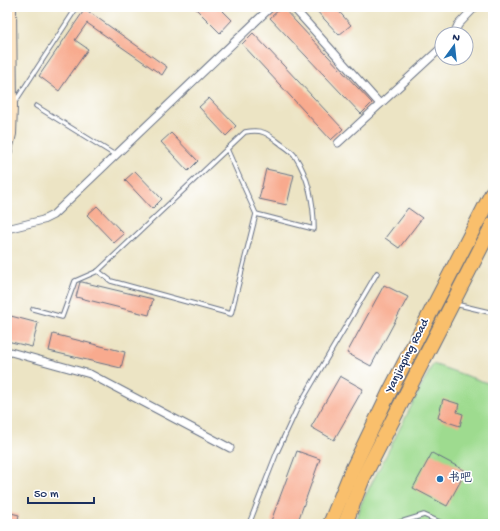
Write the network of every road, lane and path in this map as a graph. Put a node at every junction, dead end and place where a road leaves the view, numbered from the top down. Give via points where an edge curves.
1 (11, 7) edge
2 (77, 7) edge
3 (271, 7) edge
4 (293, 7) edge
5 (474, 7) edge
6 (9, 20) edge
7 (458, 26) edge
8 (434, 54) edge
9 (380, 104) junction
10 (12, 106) junction
11 (36, 106) dead end
12 (338, 143) dead end
13 (227, 149) junction
14 (7, 151) edge
15 (116, 155) junction
16 (493, 191) edge
17 (256, 214) junction
18 (493, 224) edge
19 (7, 229) edge
20 (98, 271) junction
21 (377, 274) dead end
22 (452, 303) junction
23 (33, 309) dead end
24 (493, 313) edge
25 (7, 351) edge
26 (230, 448) dead end
27 (249, 524) edge
28 (330, 524) edge
29 (345, 524) edge
30 (394, 524) edge
31 (444, 524) edge

1 - 6 street
2 - 10 lane
3 - 15 street
4 - 9 street
5 - 7 street
6 - 10 street
8 - 9 street
9 - 12 street
10 - 14 street via 11,134
11 - 15 lane
13 - 17 lane
13 - 17 lane via 245,132 257,130 270,135 294,155 309,186 314,212 314,230
13 - 20 lane
15 - 19 street via 54,215
16 - 28 highway, Yanjiaping Road via 389,393 351,472
17 - 20 lane via 232,314 111,281
18 - 22 highway, Yanjiaping Road
20 - 23 lane via 75,281 62,317
21 - 27 lane via 297,410 277,452
22 - 24 lane
22 - 29 highway, Yanjiaping Road via 363,478
25 - 26 street via 90,374
30 - 31 lane via 424,515

